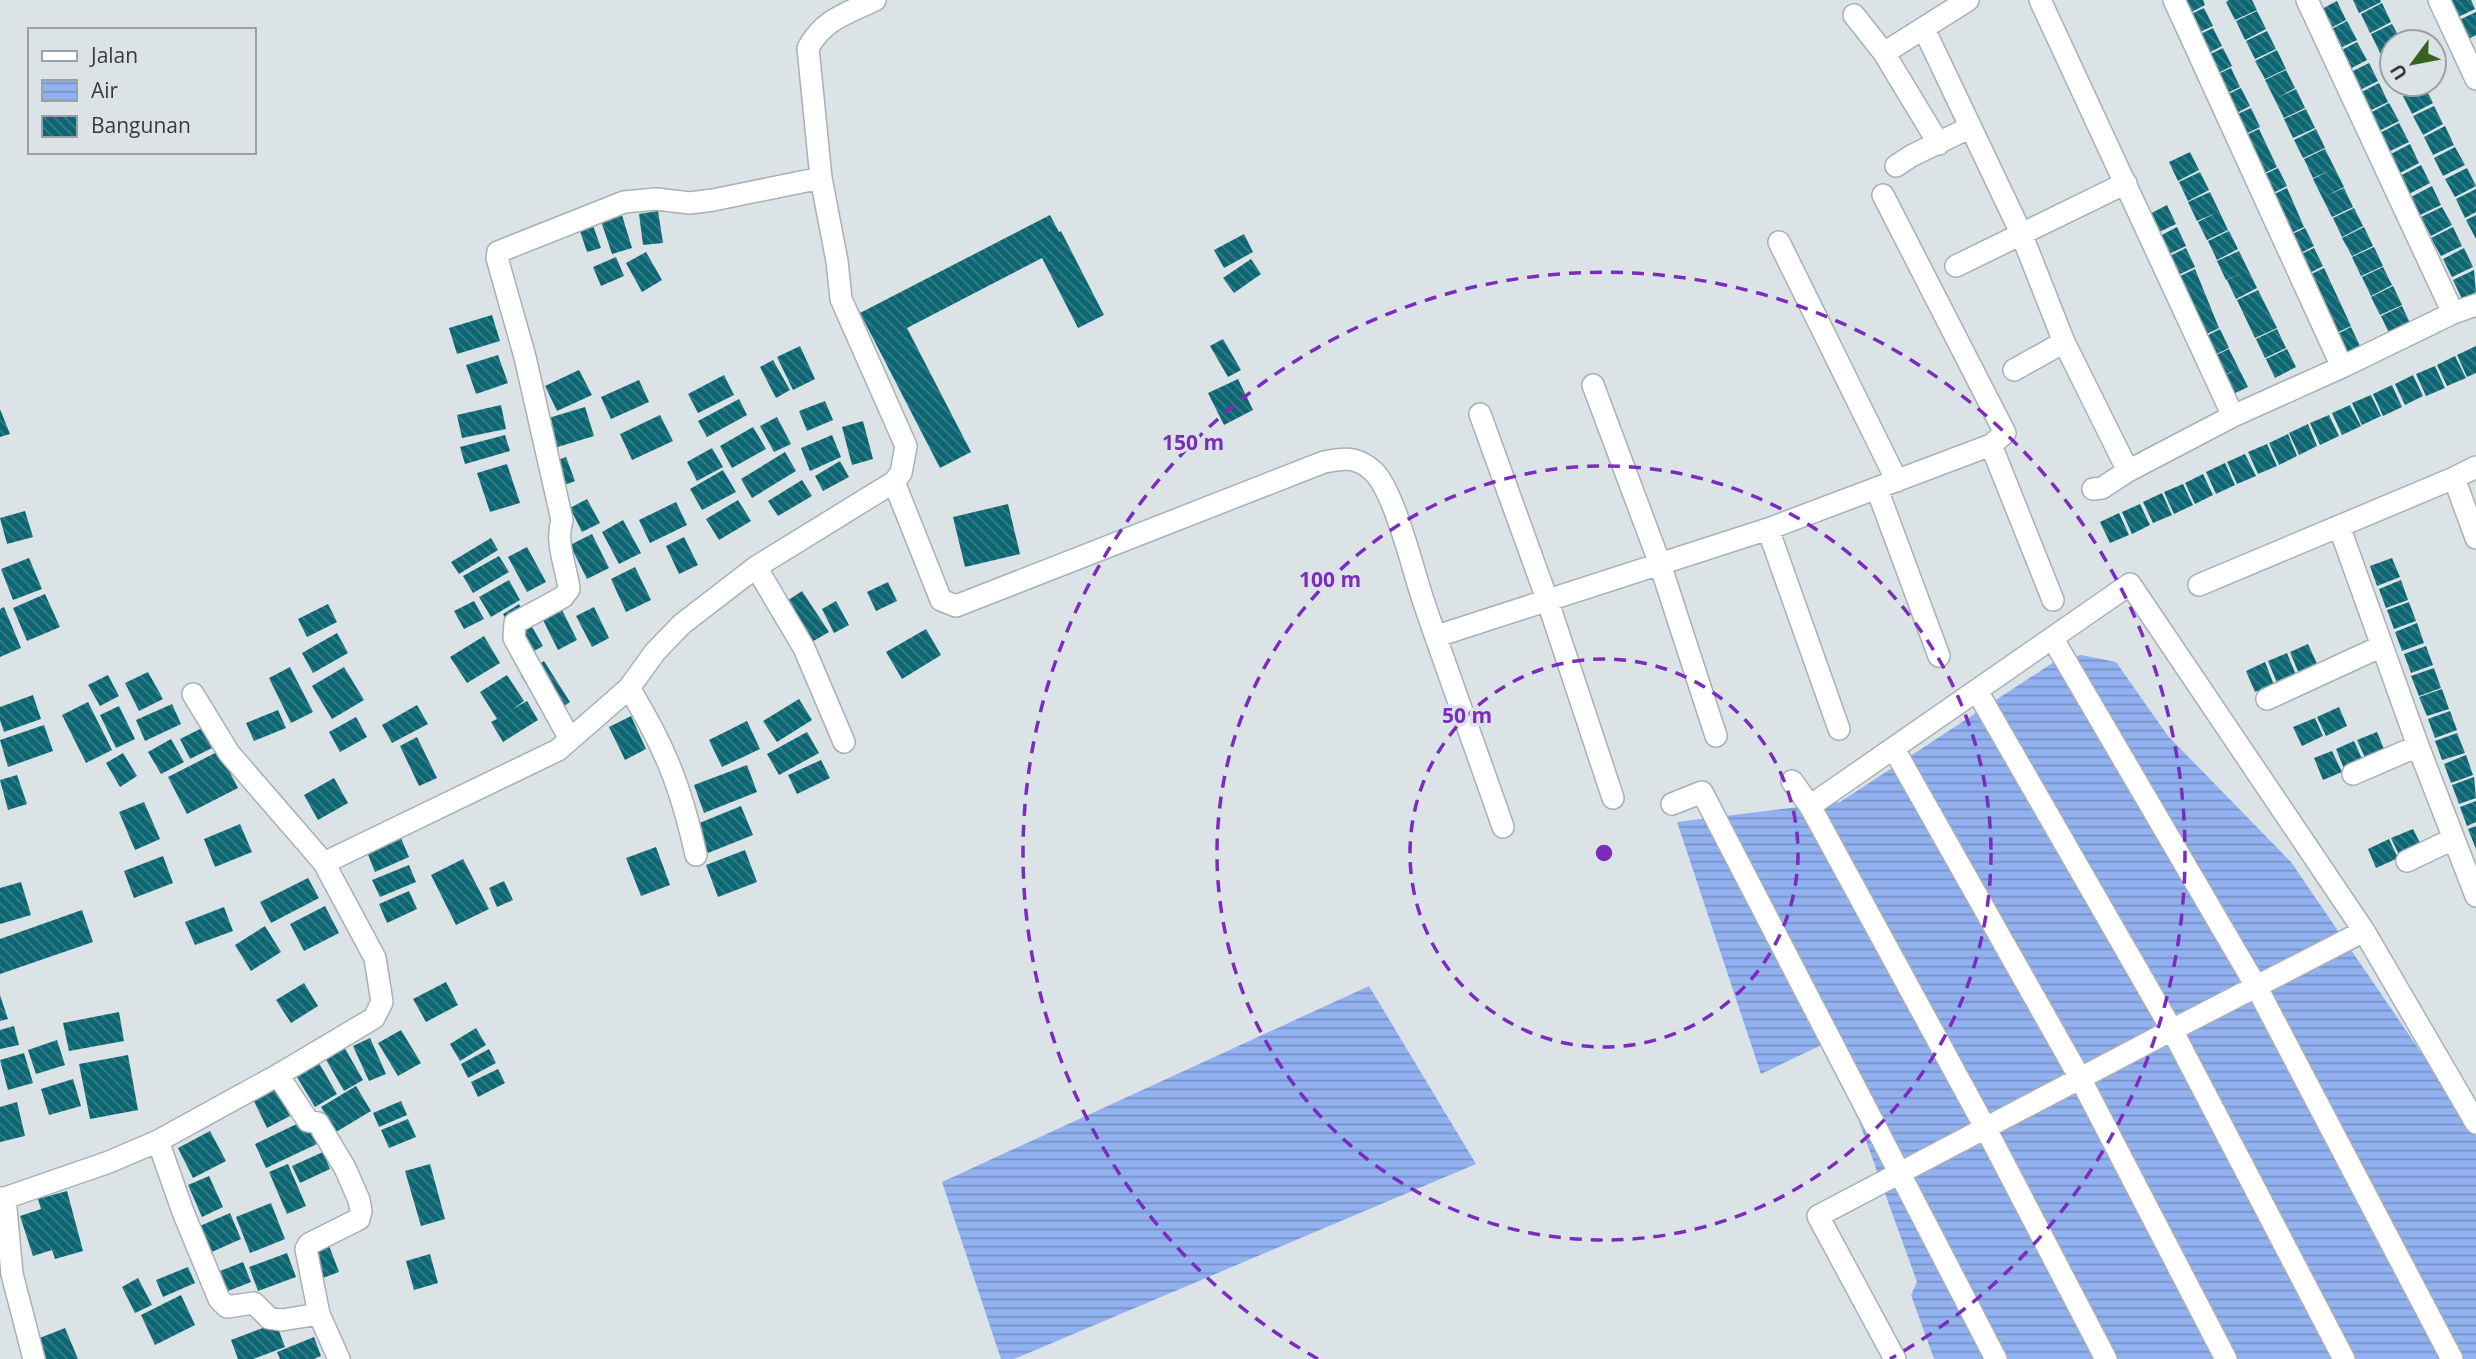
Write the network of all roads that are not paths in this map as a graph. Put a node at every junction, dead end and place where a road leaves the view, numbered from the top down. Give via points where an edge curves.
1 (875, 0) edge
2 (1968, 0) edge
3 (2040, 0) edge
4 (2174, 0) edge
5 (2307, 0) edge
6 (2439, 0) edge
7 (1854, 15) dead end
8 (1924, 29) junction
9 (1884, 53) junction
10 (2476, 79) edge
11 (1971, 127) junction
12 (1939, 144) junction
13 (1896, 166) dead end
14 (821, 178) junction
15 (2126, 183) junction
16 (1883, 195) dead end
17 (2021, 233) junction
18 (1779, 242) dead end
19 (1955, 266) dead end
20 (2476, 304) edge
21 (2453, 313) junction
22 (2064, 342) junction
23 (2342, 367) junction
24 (2014, 370) dead end
25 (1593, 385) dead end
26 (1480, 414) dead end
27 (2233, 416) junction
28 (1992, 445) junction
29 (2476, 467) edge
30 (2128, 471) junction
31 (2454, 478) junction
32 (894, 482) junction
33 (1887, 485) junction
34 (2094, 489) dead end
35 (2339, 526) junction
36 (1768, 529) junction
37 (2476, 538) edge
38 (1660, 564) junction
39 (756, 567) junction
40 (2199, 585) dead end
41 (1547, 599) junction
42 (2053, 600) dead end
43 (1437, 636) junction
44 (2053, 639) junction
45 (2382, 646) junction
46 (1939, 656) dead end
47 (629, 688) junction
48 (1977, 691) junction
49 (193, 694) dead end
50 (2267, 699) dead end
51 (1839, 729) dead end
52 (1716, 736) dead end
53 (570, 739) junction
54 (844, 742) dead end
55 (2418, 746) junction
56 (1894, 749) junction
57 (2353, 774) dead end
58 (1792, 781) dead end
59 (1613, 798) dead end
60 (1672, 804) dead end
61 (1810, 806) junction
62 (1503, 827) dead end
63 (2453, 839) junction
64 (696, 855) dead end
65 (2407, 861) dead end
66 (324, 863) junction
67 (2476, 896) edge
68 (2364, 931) junction
69 (2256, 986) junction
70 (2172, 1030) junction
71 (278, 1075) junction
72 (2080, 1078) junction
73 (2476, 1123) edge
74 (1986, 1129) junction
75 (158, 1141) junction
76 (1899, 1172) junction
77 (3, 1198) edge
78 (319, 1314) junction
79 (34, 1359) edge
80 (339, 1359) edge
81 (1895, 1359) edge
82 (1996, 1359) edge
83 (2106, 1359) edge
84 (2226, 1359) edge
85 (2344, 1359) edge
86 (2452, 1359) edge

1 - 14 street via 827,23 808,48
2 - 8 street
3 - 15 street
4 - 23 street
5 - 21 street
6 - 10 street
7 - 9 street
8 - 9 street
8 - 11 street
9 - 12 street
11 - 12 street
11 - 17 street
12 - 13 street
14 - 32 street via 841,299 906,446 901,473
14 - 53 street via 690,203 624,202 498,253 562,520 559,548 569,589 563,597 515,623 514,638
15 - 17 street
15 - 27 street
16 - 28 street via 2005,433
17 - 19 street
17 - 22 street
18 - 33 street
20 - 21 street
21 - 23 street
22 - 24 street
22 - 30 street
23 - 27 street
25 - 38 street
26 - 41 street
27 - 30 street
28 - 33 street
28 - 42 street
29 - 31 street
30 - 34 street
31 - 35 street
31 - 37 street
32 - 39 street
32 - 43 street via 941,600 956,606 1345,457 1374,472 1392,504
33 - 36 street
33 - 46 street
35 - 40 street
35 - 45 street
36 - 38 street
36 - 51 street
38 - 41 street
38 - 52 street
39 - 47 street via 681,624
39 - 54 street via 804,648
41 - 43 street
41 - 59 street
43 - 62 street
44 - 48 street
44 - 68 street via 2130,584
44 - 69 street
45 - 50 street
45 - 55 street
47 - 53 street
47 - 64 street via 673,769
48 - 56 street
48 - 70 street
49 - 66 street via 229,753
53 - 66 street via 558,750
55 - 57 street
55 - 63 street
56 - 61 street
56 - 72 street
58 - 61 street
60 - 76 street via 1702,792
61 - 74 street
63 - 65 street
63 - 67 street
66 - 71 street via 375,958 383,1002 374,1018
68 - 69 street
68 - 73 street
69 - 70 street
69 - 86 street
70 - 72 street
70 - 85 street
71 - 75 street
71 - 78 street via 308,1121 318,1123 326,1134 359,1200 359,1219 306,1249
72 - 74 street
72 - 84 street
74 - 76 street
74 - 83 street
75 - 77 street
75 - 78 street via 219,1299 227,1307 254,1303 269,1318 282,1320
76 - 81 street via 1818,1216
76 - 82 street
77 - 79 street via 12,1274
78 - 80 street

